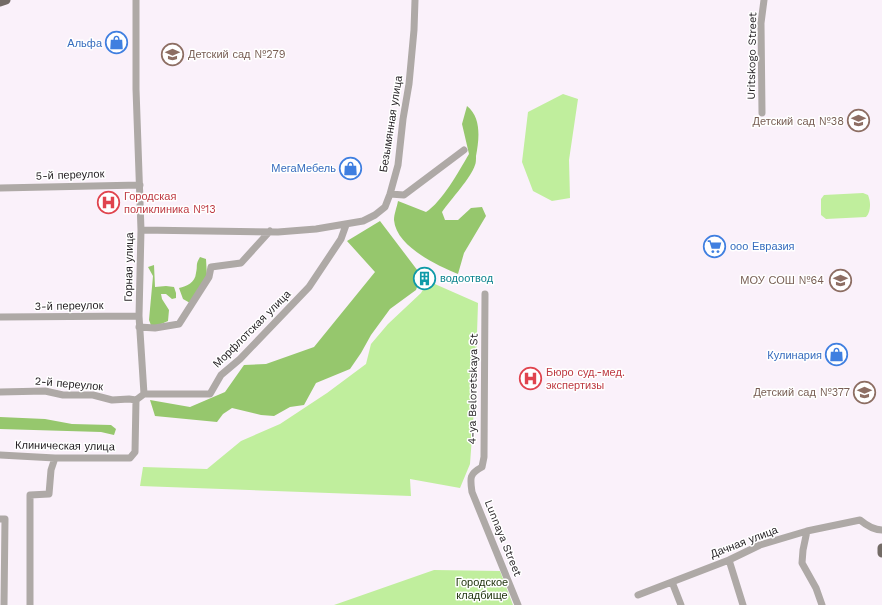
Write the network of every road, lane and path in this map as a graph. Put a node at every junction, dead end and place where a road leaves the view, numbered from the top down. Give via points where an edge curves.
1 (6, 0) edge
2 (136, 0) edge
3 (415, 0) edge
4 (764, 0) edge
5 (0, 2) edge
6 (762, 113) dead end
7 (464, 150) dead end
8 (140, 185) junction
9 (0, 188) edge
10 (390, 194) junction
11 (346, 225) junction
12 (141, 230) junction
13 (270, 231) junction
14 (485, 294) dead end
15 (139, 316) junction
16 (0, 318) edge
17 (139, 326) junction
18 (0, 392) edge
19 (144, 394) junction
20 (136, 400) junction
21 (0, 455) edge
22 (54, 458) junction
23 (470, 479) joint
24 (0, 519) edge
25 (882, 530) edge
26 (807, 531) junction
27 (882, 548) edge
28 (882, 553) edge
29 (729, 560) junction
30 (672, 582) junction
31 (638, 595) dead end
32 (4, 605) edge
33 (30, 605) edge
34 (518, 605) edge
35 (681, 605) edge
36 (743, 605) edge
37 (822, 605) edge

1 - 5 main road
2 - 8 street, Горная улица
3 - 10 street, Безымянная улица via 410,84 398,165
4 - 6 street, Uritskogo Street via 761,24
7 - 10 street via 404,196
8 - 9 street, 5-й переулок
8 - 12 street, Горная улица
10 - 11 street, Безымянная улица via 385,207 375,215
11 - 13 street, Безымянная улица
11 - 19 street, Морфлотская улица via 341,239 309,288 240,360 222,375 210,394
12 - 13 street, Безымянная улица
12 - 15 street, Горная улица
13 - 17 street via 241,263 212,267 209,277 179,324 155,328
14 - 23 street, 4-ya Beloretskaya St via 484,457 482,467 474,472
15 - 16 street, 3-й переулок
15 - 17 street, Горная улица
17 - 19 street, Горная улица
18 - 20 street, 2-й переулок via 45,391 63,395 93,395 112,400
19 - 20 street
20 - 22 street, Клиническая улица via 135,452 130,458
21 - 22 street, Клиническая улица
22 - 33 street via 49,494 30,496
23 - 34 street, Lunnaya Street via 472,492
24 - 32 street via 5,519
25 - 26 street, Дачная улица via 867,526 860,520
26 - 29 street, Дачная улица via 760,545
26 - 37 street via 802,563
27 - 28 main road
29 - 30 street, Дачная улица
29 - 36 street
30 - 31 street, Дачная улица
30 - 35 street

